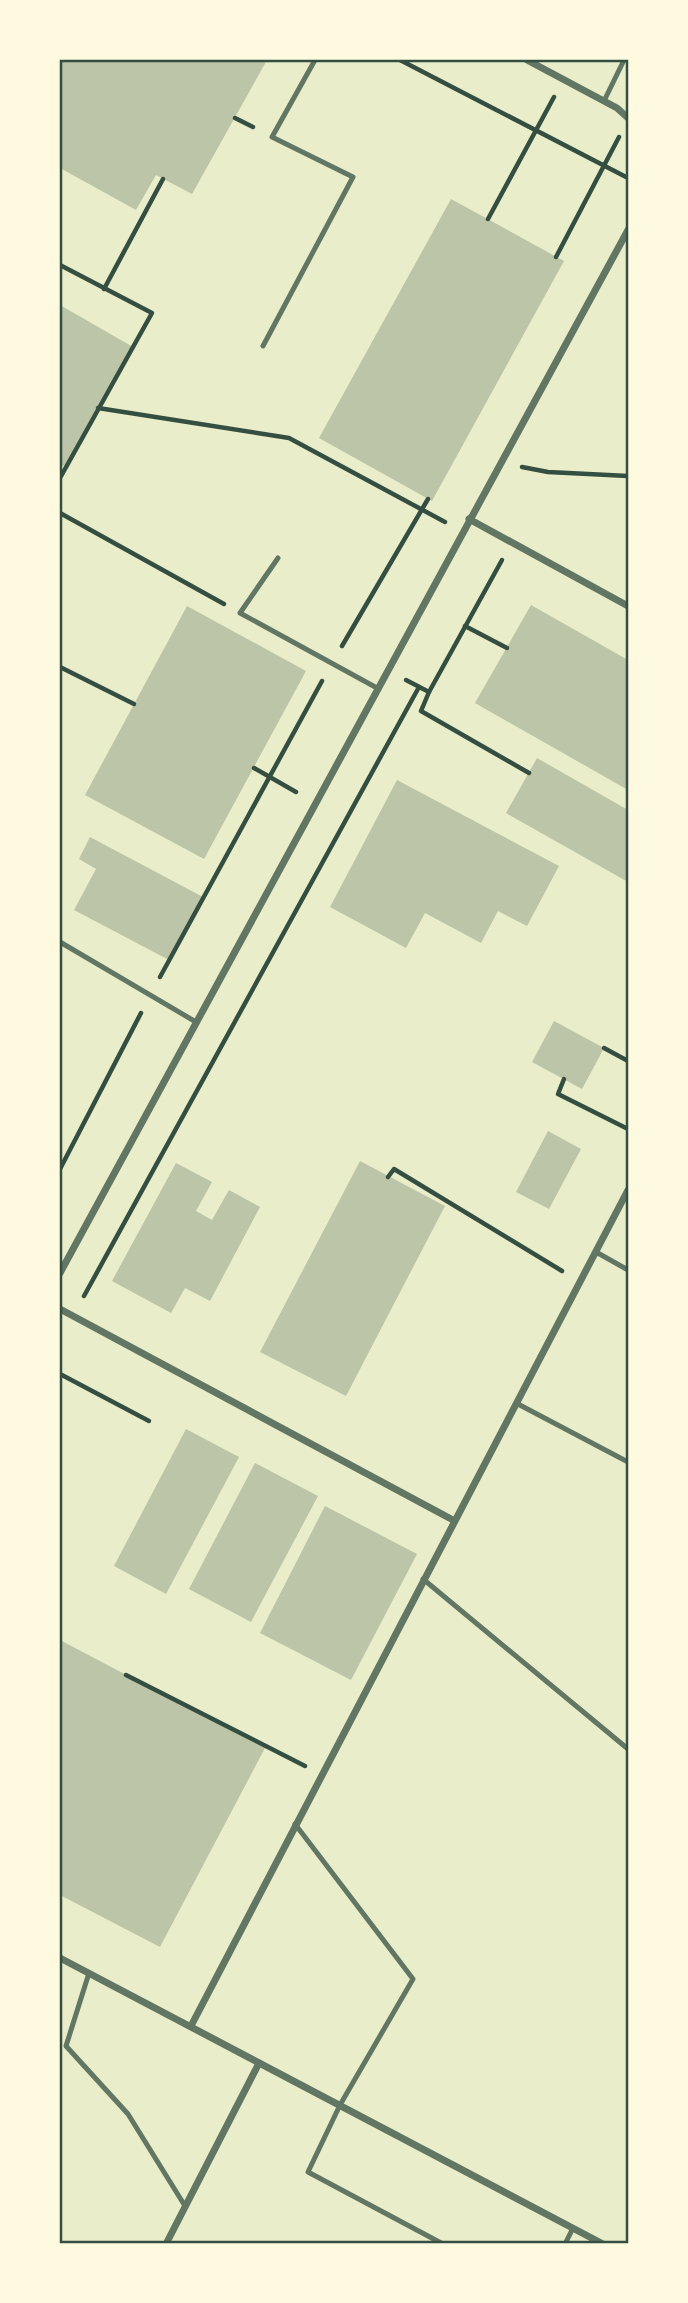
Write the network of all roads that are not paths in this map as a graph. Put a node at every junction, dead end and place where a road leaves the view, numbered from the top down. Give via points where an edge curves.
1 (315, 60) edge
2 (529, 60) edge
3 (624, 60) edge
4 (604, 101) junction
5 (628, 118) edge
6 (628, 230) edge
7 (263, 346) dead end
8 (469, 519) junction
9 (278, 558) dead end
10 (628, 606) edge
11 (377, 688) junction
12 (60, 942) edge
13 (196, 1022) junction
14 (628, 1190) edge
15 (596, 1252) junction
16 (628, 1270) edge
17 (60, 1273) edge
18 (60, 1309) edge
19 (516, 1403) junction
20 (628, 1462) edge
21 (453, 1520) junction
22 (423, 1579) junction
23 (628, 1749) edge
24 (295, 1824) junction
25 (60, 1958) edge
26 (89, 1973) junction
27 (191, 2026) junction
28 (66, 2046) junction
29 (60, 2050) edge
30 (259, 2063) junction
31 (340, 2105) junction
32 (185, 2206) junction
33 (573, 2228) junction
34 (166, 2244) edge
35 (443, 2244) edge
36 (565, 2244) edge
37 (603, 2244) edge

1 - 7 lane via 272,136 353,177
2 - 4 street
3 - 4 lane
4 - 5 street
6 - 8 street
8 - 10 street
8 - 11 street
9 - 11 lane via 240,613
11 - 13 street
12 - 13 lane
13 - 17 street
14 - 15 street
15 - 16 lane
15 - 19 street
18 - 21 street
19 - 20 lane
19 - 21 street
21 - 22 street
22 - 23 lane
22 - 24 street
24 - 27 street
24 - 31 lane via 413,1979
25 - 26 street
26 - 27 street
26 - 28 lane
27 - 30 street
28 - 29 lane
28 - 32 lane via 128,2115
30 - 31 street
30 - 32 street
31 - 33 street
31 - 35 lane via 308,2172
32 - 34 street
33 - 36 lane
33 - 37 street

